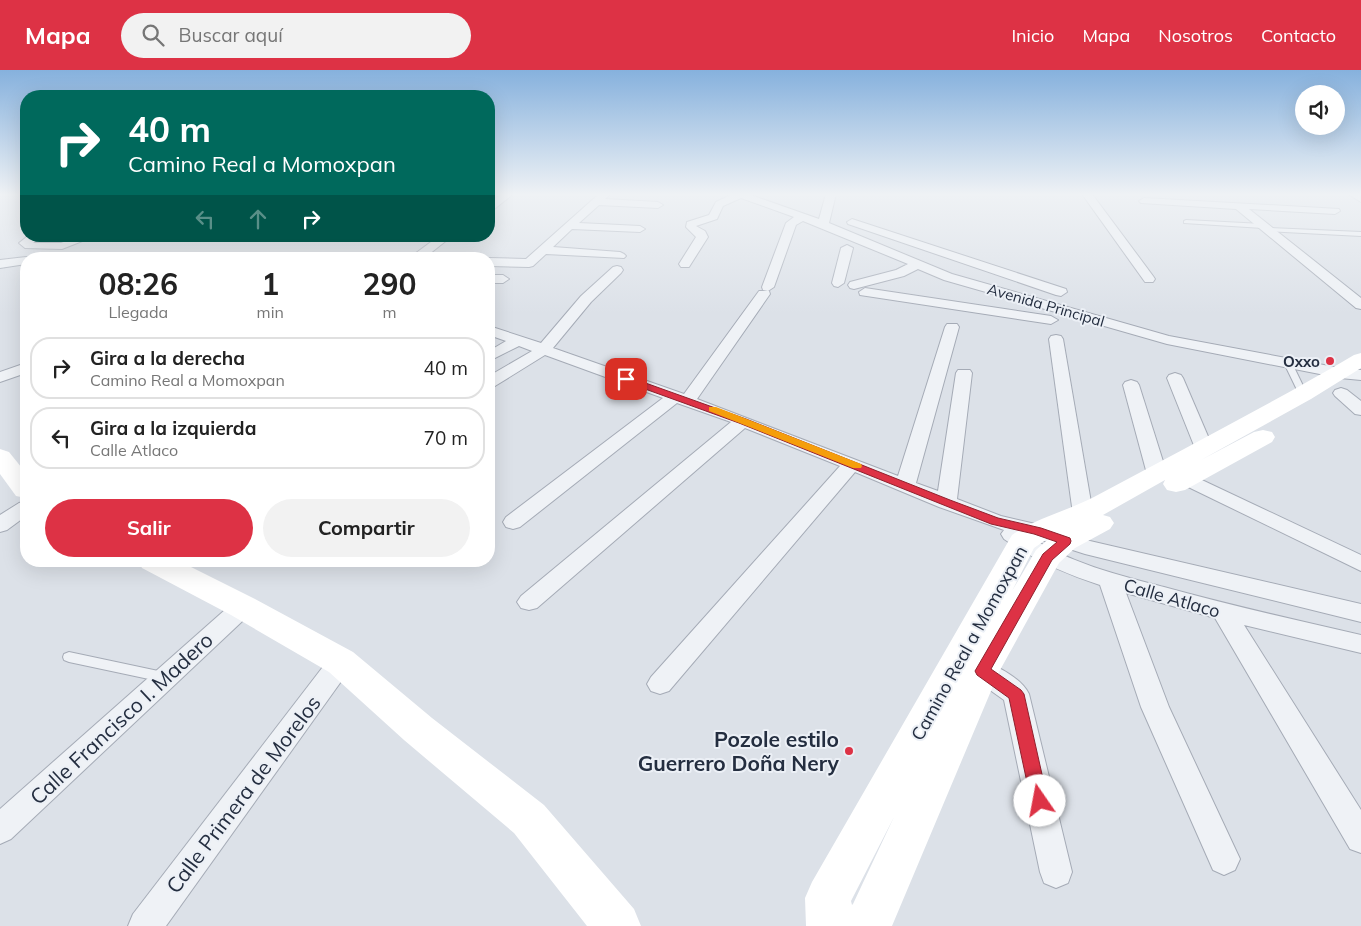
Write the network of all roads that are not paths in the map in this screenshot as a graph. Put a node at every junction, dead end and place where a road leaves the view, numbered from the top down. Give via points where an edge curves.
1 (561, 234) edge
2 (702, 234) edge
3 (787, 234) edge
4 (862, 234) edge
5 (881, 234) edge
6 (1116, 234) edge
7 (1273, 234) edge
8 (27, 242) edge
9 (73, 242) edge
10 (439, 242) edge
11 (847, 248) dead end
12 (544, 250) junction
13 (425, 252) edge
14 (20, 262) edge
15 (0, 264) edge
16 (685, 264) dead end
17 (918, 264) junction
18 (495, 270) edge
19 (899, 270) junction
20 (495, 274) edge
21 (503, 279) dead end
22 (927, 279) dead end
23 (1149, 279) dead end
24 (859, 288) junction
25 (1061, 292) dead end
26 (1361, 305) edge
27 (1051, 320) dead end
28 (952, 327) dead end
29 (495, 332) edge
30 (1056, 339) dead end
31 (517, 341) junction
32 (542, 351) junction
33 (495, 354) edge
34 (1288, 363) junction
35 (20, 370) edge
36 (964, 373) dead end
37 (0, 377) edge
38 (1175, 378) dead end
39 (495, 379) edge
40 (1354, 382) edge
41 (1131, 385) dead end
42 (1303, 394) junction
43 (682, 398) junction
44 (743, 421) junction
45 (0, 456) edge
46 (1193, 463) junction
47 (852, 464) junction
48 (20, 482) edge
49 (905, 486) junction
50 (946, 503) junction
51 (20, 511) edge
52 (1083, 514) junction
53 (513, 522) dead end
54 (0, 525) edge
55 (1043, 543) junction
56 (1361, 564) edge
57 (165, 567) edge
58 (1110, 580) junction
59 (529, 602) dead end
60 (243, 607) junction
61 (1224, 613) junction
62 (1361, 613) edge
63 (1361, 644) edge
64 (69, 658) dead end
65 (341, 662) junction
66 (982, 671) junction
67 (164, 678) junction
68 (660, 684) dead end
69 (0, 830) edge
70 (1361, 838) edge
71 (1224, 859) dead end
72 (1056, 872) dead end
73 (145, 926) edge
74 (617, 926) edge
75 (830, 926) edge
76 (864, 926) edge

1 - 12 street
2 - 16 street
3 - 43 street via 766,290
4 - 17 street, Avenida Principal
5 - 25 street
6 - 23 street
7 - 26 street
8 - 9 street via 29,246 62,246
10 - 13 street
11 - 24 street via 838,283
12 - 18 street via 529,263
12 - 32 street via 619,263
14 - 15 street
17 - 19 street
17 - 34 street, Avenida Principal via 948,276 1167,340
19 - 22 street
19 - 24 street
20 - 21 street
24 - 27 street
28 - 49 street
29 - 31 street, Calle Atlaco
30 - 52 street
31 - 32 street, Calle Atlaco
31 - 33 street
32 - 39 street
32 - 43 street, Calle Atlaco
34 - 40 street, Avenida Principal
34 - 42 lane
35 - 37 street
36 - 50 street
38 - 46 street
40 - 42 street, Camino Real a Momoxpan
40 - 46 street, Camino Real a Momoxpan
41 - 46 street
42 - 46 street, Camino Real a Momoxpan
43 - 44 street, Calle Atlaco
43 - 53 street
44 - 47 street, Calle Atlaco
44 - 59 street
45 - 48 street
46 - 52 street, Camino Real a Momoxpan
46 - 55 street, Camino Real a Momoxpan
46 - 56 street
47 - 49 street, Calle Atlaco
47 - 68 street
49 - 50 street, Calle Atlaco
50 - 55 street, Calle Atlaco
51 - 54 street
52 - 55 street, Camino Real a Momoxpan
55 - 58 street, Calle Atlaco via 1085,573
55 - 62 street, Calle Atlaco
55 - 66 street, Camino Real a Momoxpan
55 - 75 street, Camino Real a Momoxpan via 828,898
57 - 60 street
58 - 61 street, Calle Atlaco
58 - 71 street via 1156,707
60 - 65 street
60 - 67 street, Calle Francisco I. Madero
61 - 63 street, Calle Atlaco
61 - 70 street
64 - 67 lane
65 - 73 street, Calle Primera de Morelos
65 - 74 street via 529,819
66 - 72 street via 1016,694
66 - 76 street, Camino Real a Momoxpan via 870,921
67 - 69 street, Calle Francisco I. Madero

